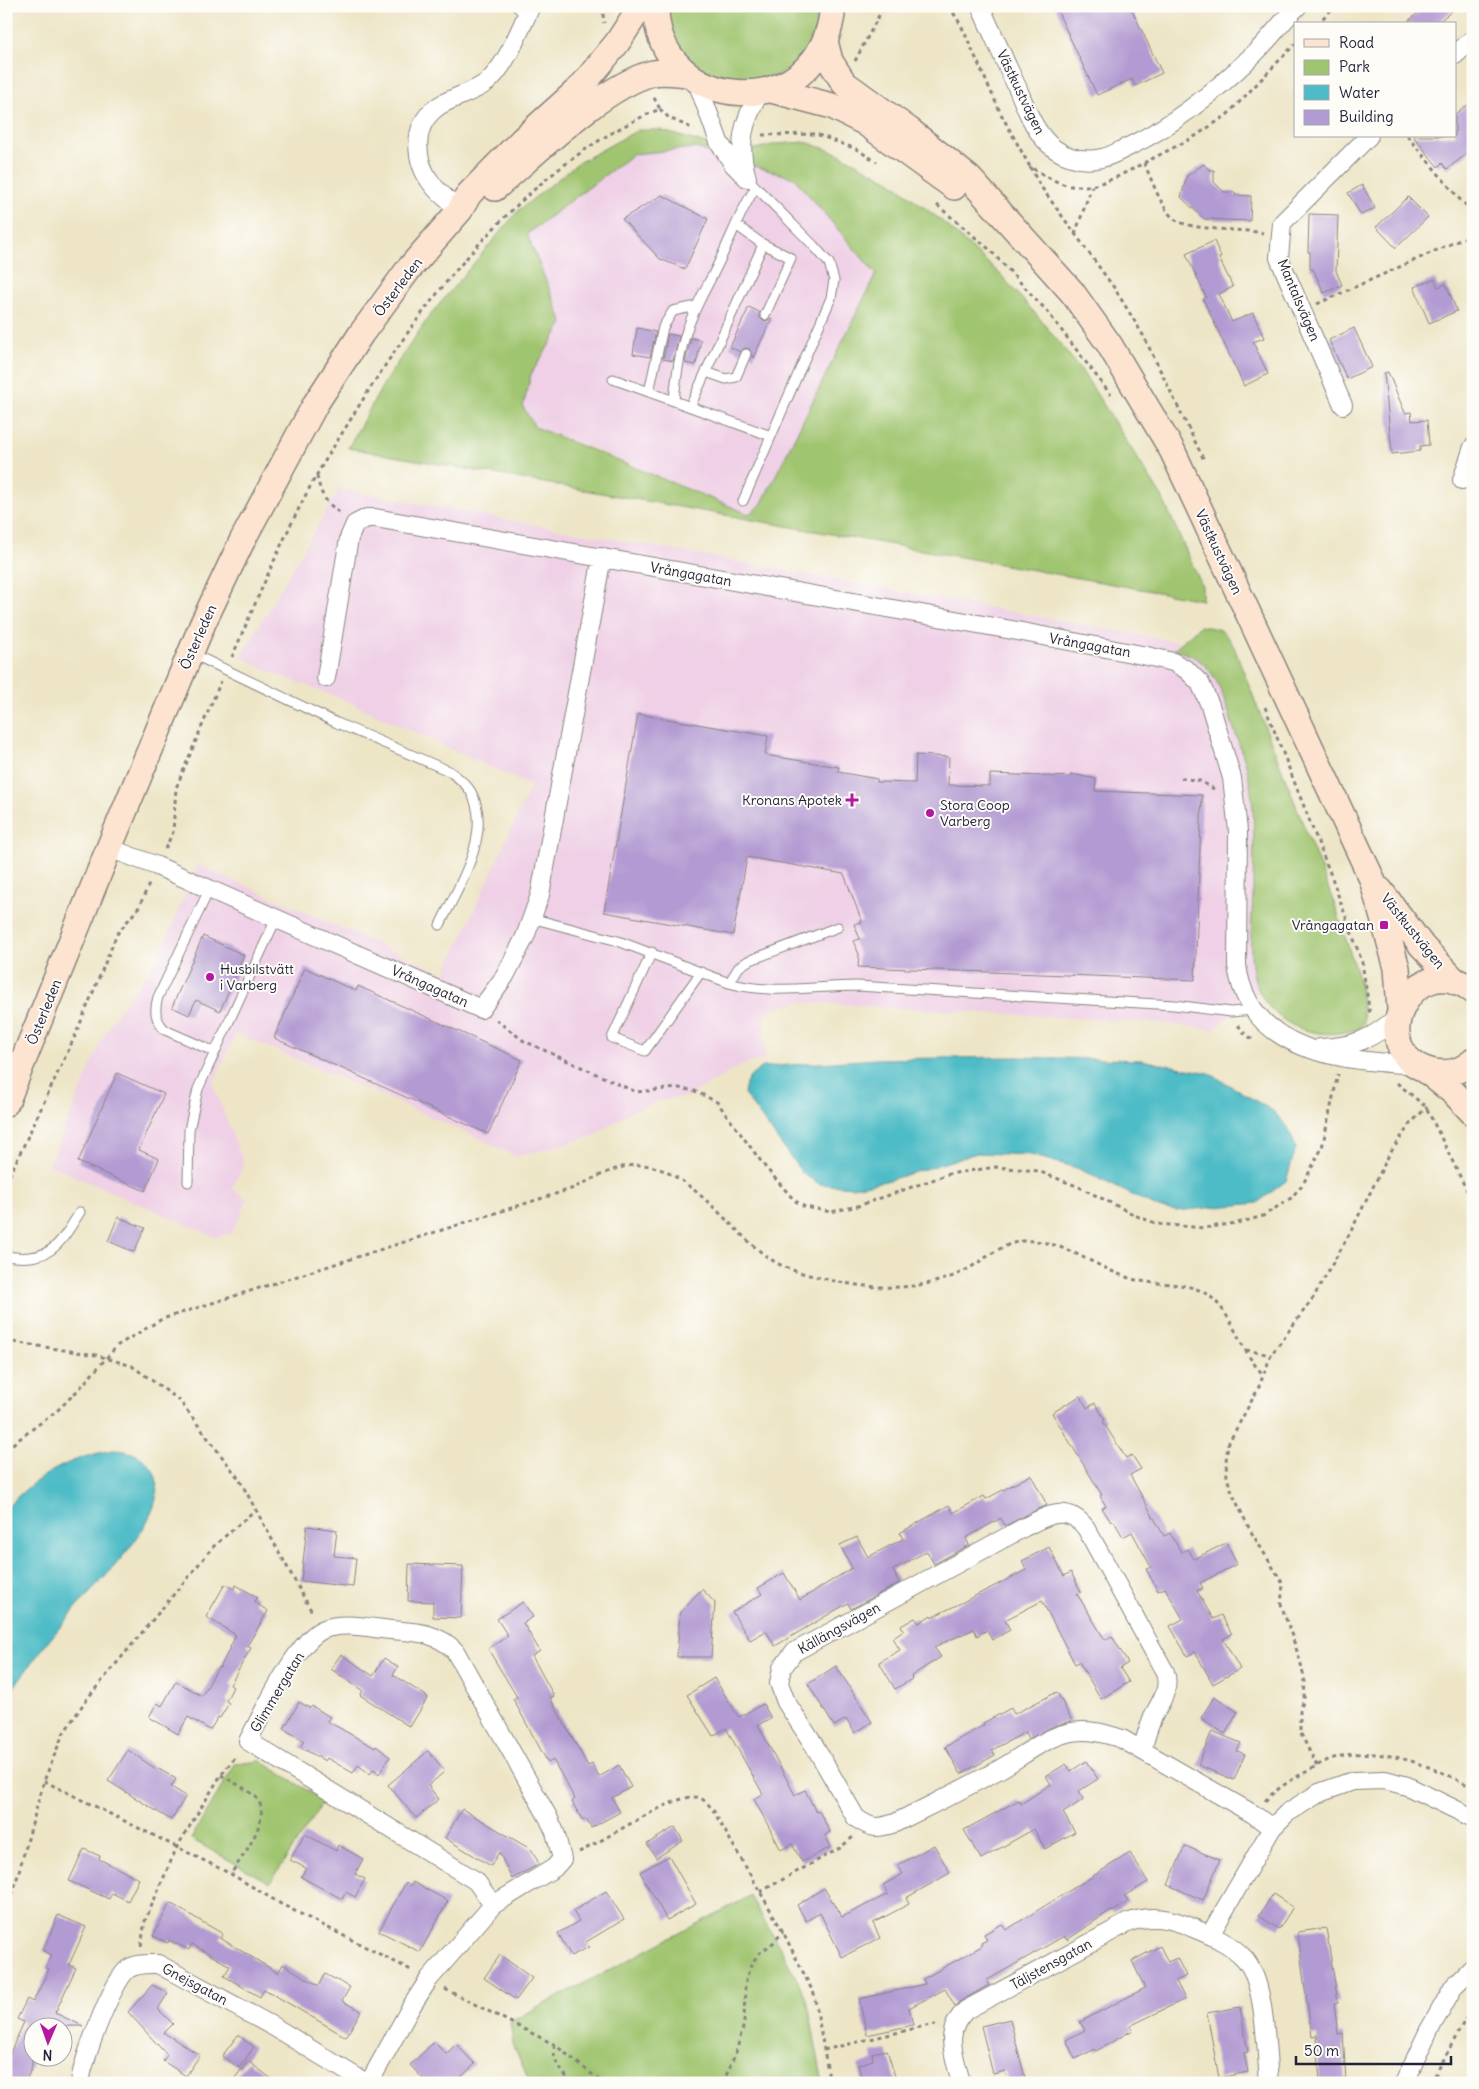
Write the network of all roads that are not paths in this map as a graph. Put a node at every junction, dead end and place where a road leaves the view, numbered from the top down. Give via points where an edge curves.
1 (641, 6) edge
2 (656, 6) edge
3 (980, 6) edge
4 (1295, 7) edge
5 (524, 9) edge
6 (832, 18) edge
7 (1473, 39) edge
8 (1456, 54) edge
9 (692, 76) junction
10 (765, 91) junction
11 (1367, 138) edge
12 (752, 183) junction
13 (460, 210) junction
14 (736, 225) junction
15 (761, 242) junction
16 (1032, 245) junction
17 (697, 306) junction
18 (765, 315) dead end
19 (746, 354) dead end
20 (706, 372) junction
21 (612, 379) dead end
22 (649, 392) junction
23 (674, 401) junction
24 (1343, 405) dead end
25 (690, 407) junction
26 (771, 436) junction
27 (1473, 447) edge
28 (1462, 480) dead end
29 (743, 501) dead end
30 (602, 557) junction
31 (190, 653) junction
32 (326, 678) dead end
33 (109, 848) junction
34 (1372, 879) junction
35 (209, 890) junction
36 (531, 918) junction
37 (276, 919) junction
38 (440, 925) dead end
39 (838, 928) dead end
40 (652, 952) junction
41 (701, 972) junction
42 (729, 984) junction
43 (1464, 987) edge
44 (1253, 1010) junction
45 (1398, 1013) junction
46 (1310, 1048) junction
47 (216, 1052) junction
48 (1473, 1062) edge
49 (1421, 1067) junction
50 (6, 1103) edge
51 (1473, 1113) edge
52 (188, 1182) dead end
53 (80, 1212) dead end
54 (6, 1256) edge
55 (1142, 1750) junction
56 (1473, 1818) edge
57 (1272, 1828) junction
58 (494, 1905) junction
59 (1210, 1935) junction
60 (1473, 1966) edge
61 (80, 2083) edge
62 (368, 2083) edge
63 (962, 2083) edge
64 (1269, 2083) edge
65 (1404, 2083) edge

1 - 13 street, Österleden via 582,87 488,174 469,194
2 - 9 street via 662,38 677,64
3 - 4 street, Västkustvägen via 1032,121 1044,139 1058,152 1089,160 1103,158 1141,141 1178,118 1255,53
5 - 13 street via 510,49 488,82 436,108 420,131 417,144 419,160 432,186
6 - 10 street via 816,57 793,79
6 - 16 street, Västkustvägen via 830,61 844,83 969,178
7 - 8 street
9 - 10 street via 706,85 733,93
9 - 12 street via 705,99 725,154
9 - 13 street, Österleden via 664,72 642,78 605,97 559,132 478,203
10 - 12 street via 748,113 742,135 742,151
10 - 16 street, Västkustvägen via 832,106 864,122
11 - 24 street, Mantalsvägen via 1282,223 1280,238 1280,258 1286,276
12 - 14 lane
12 - 26 lane via 814,246 828,263 834,280 831,298
13 - 31 street, Österleden via 408,270 316,403 242,541
14 - 15 lane
14 - 17 lane
15 - 18 lane via 791,258
15 - 20 lane via 762,247
16 - 34 street, Västkustvägen via 1072,292 1109,344 1172,450
17 - 22 lane via 674,311 663,327
17 - 23 lane via 686,333
19 - 20 lane via 736,377 726,379
20 - 25 lane
21 - 22 lane
22 - 23 lane
23 - 25 lane
25 - 26 lane
26 - 29 lane
27 - 28 street
30 - 32 street, Vrångagatan via 367,518 355,524 349,538
30 - 36 street, Vrångagatan via 546,869
30 - 44 street, Vrångagatan via 1147,656 1173,662 1187,670 1200,683 1210,705 1232,778 1238,831 1236,964 1238,977
31 - 33 street, Österleden
31 - 38 lane via 337,723 449,771 463,782 477,809 475,846
33 - 35 street, Vrångagatan
33 - 50 street, Österleden
34 - 43 street, Västkustvägen via 1422,946
34 - 45 street, Västkustvägen via 1397,968
35 - 37 street, Vrångagatan
35 - 47 lane via 158,997 156,1013 165,1030
36 - 37 street, Vrångagatan via 505,976 482,1009
36 - 40 lane
37 - 47 lane
39 - 42 lane via 748,961 733,974
40 - 41 lane
40 - 41 lane via 612,1038 645,1052
41 - 42 lane
42 - 44 lane via 764,990 857,986 1174,1005 1231,1012
43 - 45 street, Västkustvägen via 1439,980 1422,985 1409,995
44 - 46 street, Vrångagatan via 1275,1032
45 - 46 street, Vrångagatan via 1375,1035 1362,1042
45 - 49 street, Västkustvägen via 1399,1042 1406,1055
46 - 49 street, Vrångagatan via 1331,1056
47 - 52 lane via 193,1108 189,1130
48 - 49 street via 1454,1071 1439,1073
49 - 51 street, Västkustvägen
53 - 54 lane via 62,1241 47,1253
55 - 55 street, Källängsvägen via 1103,1732 1083,1730 1067,1733 895,1823 879,1828 867,1826 856,1818 786,1702 779,1683 782,1668 794,1652 1051,1514 1065,1514 1079,1520 1086,1528 1166,1672 1167,1692 1153,1718
55 - 57 street
56 - 57 street via 1407,1786 1384,1780 1353,1781 1319,1793 1287,1813
57 - 59 street
58 - 58 street, Glimmergatan via 476,1881 248,1741 296,1656 308,1640 322,1630 348,1626 417,1632 445,1641 454,1651 548,1817 562,1859 542,1876
58 - 62 street via 429,1979
59 - 63 street, Täljstensgatan via 1166,1918 1138,1918 966,2010 954,2025 952,2043
59 - 64 street, Täljstensgatan via 1243,1957 1255,1976 1262,2008
60 - 65 street via 1454,1986
61 - 62 street, Gnejsgatan via 91,2044 117,1983 128,1970 139,1964 158,1964

